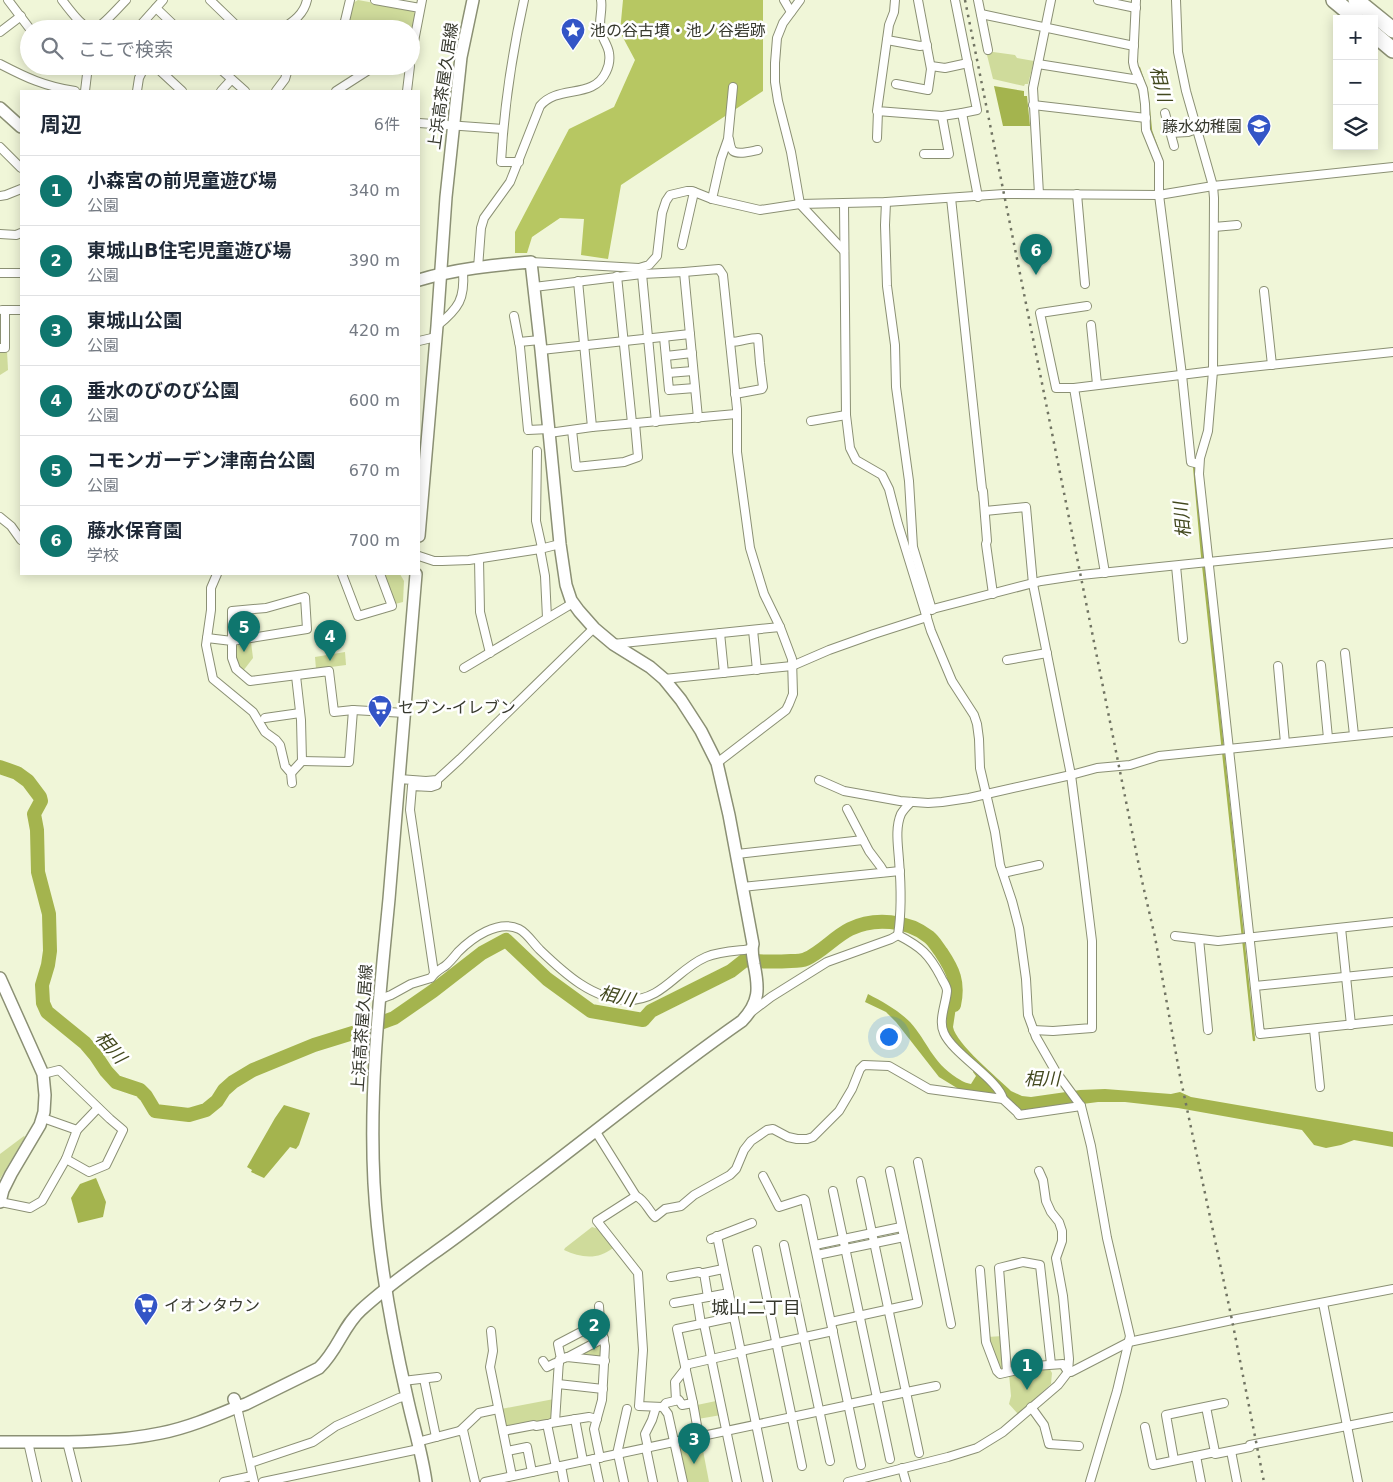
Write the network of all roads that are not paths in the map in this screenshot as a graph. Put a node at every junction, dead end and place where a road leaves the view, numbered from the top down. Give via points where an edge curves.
1 (8, 0) edge
2 (62, 0) edge
3 (114, 0) edge
4 (126, 0) edge
5 (163, 0) edge
6 (210, 0) edge
7 (224, 0) edge
8 (307, 0) edge
9 (350, 0) edge
10 (375, 0) edge
11 (473, 0) edge
12 (524, 0) edge
13 (601, 0) edge
14 (784, 0) edge
15 (800, 0) edge
16 (896, 0) edge
17 (918, 0) edge
18 (955, 0) edge
19 (978, 0) edge
20 (1051, 0) edge
21 (1098, 0) edge
22 (1177, 0) edge
23 (1334, 0) edge
24 (1356, 0) edge
25 (421, 4) edge
26 (1136, 4) edge
27 (119, 7) junction
28 (218, 7) junction
29 (156, 8) junction
30 (791, 12) junction
31 (981, 14) junction
32 (1351, 15) edge
33 (21, 16) junction
34 (24, 20) edge
35 (77, 20) edge
36 (107, 20) edge
37 (145, 20) edge
38 (169, 20) edge
39 (231, 20) edge
40 (294, 20) edge
41 (345, 20) edge
42 (418, 20) edge
43 (1045, 27) junction
44 (1393, 30) edge
45 (0, 32) edge
46 (1378, 37) edge
47 (887, 40) junction
48 (927, 45) junction
49 (1134, 46) junction
50 (988, 50) dead end
51 (1393, 50) edge
52 (968, 63) junction
53 (0, 64) edge
54 (1038, 64) junction
55 (931, 66) junction
56 (20, 74) edge
57 (21, 75) edge
58 (87, 75) edge
59 (141, 75) edge
60 (165, 75) edge
61 (227, 75) edge
62 (285, 75) edge
63 (360, 75) edge
64 (409, 75) edge
65 (232, 80) junction
66 (1139, 80) junction
67 (896, 84) dead end
68 (733, 87) dead end
69 (70, 90) edge
70 (85, 90) edge
71 (137, 90) edge
72 (181, 90) edge
73 (222, 90) edge
74 (244, 90) edge
75 (277, 90) edge
76 (338, 90) edge
77 (407, 90) edge
78 (1033, 105) junction
79 (0, 108) edge
80 (878, 111) junction
81 (962, 113) junction
82 (1165, 113) dead end
83 (942, 116) junction
84 (1146, 118) junction
85 (420, 123) edge
86 (20, 126) edge
87 (453, 126) junction
88 (503, 129) junction
89 (1196, 129) junction
90 (1171, 133) junction
91 (728, 137) junction
92 (877, 138) dead end
93 (1174, 146) dead end
94 (1, 149) edge
95 (758, 150) dead end
96 (924, 154) dead end
97 (519, 162) junction
98 (20, 167) edge
99 (1393, 167) edge
100 (1212, 186) junction
101 (20, 189) edge
102 (694, 192) junction
103 (1039, 194) junction
104 (1077, 194) junction
105 (1162, 195) junction
106 (0, 196) edge
107 (978, 197) junction
108 (951, 198) junction
109 (712, 199) junction
110 (886, 202) junction
111 (844, 203) junction
112 (800, 204) junction
113 (1237, 224) dead end
114 (1214, 227) junction
115 (20, 232) edge
116 (0, 234) edge
117 (682, 245) dead end
118 (844, 251) junction
119 (531, 262) junction
120 (478, 268) junction
121 (463, 271) junction
122 (641, 271) junction
123 (684, 272) junction
124 (0, 273) edge
125 (20, 273) edge
126 (441, 274) junction
127 (617, 276) junction
128 (420, 280) edge
129 (578, 281) junction
130 (1085, 284) dead end
131 (534, 286) junction
132 (1264, 291) dead end
133 (1087, 306) dead end
134 (3, 310) edge
135 (20, 310) edge
136 (514, 316) dead end
137 (1091, 325) dead end
138 (436, 331) junction
139 (690, 334) junction
140 (664, 337) junction
141 (649, 338) junction
142 (420, 340) edge
143 (624, 341) junction
144 (518, 342) junction
145 (730, 342) junction
146 (541, 345) junction
147 (584, 345) junction
148 (0, 348) edge
149 (1393, 352) edge
150 (692, 353) junction
151 (666, 356) junction
152 (1272, 365) junction
153 (693, 371) junction
154 (1213, 371) junction
155 (668, 373) junction
156 (1184, 375) junction
157 (1097, 384) junction
158 (695, 388) junction
159 (1074, 388) junction
160 (735, 394) junction
161 (736, 414) junction
162 (846, 415) junction
163 (698, 418) junction
164 (811, 421) dead end
165 (656, 422) junction
166 (634, 423) junction
167 (592, 427) junction
168 (572, 430) junction
169 (549, 431) junction
170 (537, 451) dead end
171 (1196, 463) junction
172 (985, 511) junction
173 (0, 517) edge
174 (420, 524) edge
175 (20, 539) edge
176 (1393, 543) edge
177 (560, 544) junction
178 (541, 549) junction
179 (420, 556) edge
180 (479, 559) junction
181 (1205, 562) junction
182 (1176, 566) junction
183 (1105, 573) junction
184 (217, 575) edge
185 (342, 575) edge
186 (380, 575) edge
187 (416, 575) edge
188 (1033, 584) junction
189 (993, 594) junction
190 (573, 603) junction
191 (928, 613) junction
192 (547, 618) junction
193 (780, 627) junction
194 (594, 628) junction
195 (753, 630) junction
196 (720, 633) junction
197 (207, 638) junction
198 (1184, 639) dead end
199 (232, 641) junction
200 (613, 644) junction
201 (490, 652) junction
202 (1047, 653) junction
203 (1345, 653) dead end
204 (1008, 660) dead end
205 (1321, 665) dead end
206 (792, 666) junction
207 (1278, 666) dead end
208 (464, 668) dead end
209 (756, 670) junction
210 (724, 673) junction
211 (296, 676) junction
212 (664, 679) junction
213 (353, 710) junction
214 (300, 713) junction
215 (405, 713) junction
216 (265, 718) dead end
217 (1393, 732) edge
218 (1354, 735) junction
219 (1328, 738) junction
220 (1285, 743) junction
221 (1224, 750) junction
222 (302, 761) junction
223 (717, 764) junction
224 (291, 773) junction
225 (1071, 776) junction
226 (399, 779) junction
227 (437, 780) junction
228 (819, 780) dead end
229 (292, 783) dead end
230 (986, 794) junction
231 (911, 802) junction
232 (847, 809) dead end
233 (864, 840) junction
234 (737, 854) junction
235 (1039, 865) dead end
236 (900, 871) junction
237 (884, 872) junction
238 (1003, 873) junction
239 (742, 887) junction
240 (1393, 922) edge
241 (1341, 928) junction
242 (898, 935) junction
243 (1175, 936) dead end
244 (1245, 938) junction
245 (1199, 939) junction
246 (752, 950) junction
247 (1393, 972) edge
248 (434, 973) junction
249 (1346, 976) junction
250 (0, 978) edge
251 (1255, 986) junction
252 (379, 1005) junction
253 (748, 1014) junction
254 (1393, 1020) edge
255 (1351, 1025) junction
256 (1314, 1028) junction
257 (1033, 1030) junction
258 (1208, 1030) dead end
259 (42, 1074) junction
260 (1320, 1087) dead end
261 (1003, 1099) junction
262 (1081, 1106) junction
263 (98, 1108) junction
264 (42, 1118) junction
265 (77, 1130) junction
266 (596, 1132) junction
267 (66, 1159) junction
268 (918, 1162) dead end
269 (890, 1171) dead end
270 (1039, 1171) dead end
271 (763, 1176) dead end
272 (861, 1181) dead end
273 (834, 1191) dead end
274 (636, 1196) junction
275 (0, 1202) edge
276 (752, 1223) dead end
277 (901, 1227) junction
278 (872, 1233) junction
279 (904, 1237) junction
280 (844, 1239) junction
281 (874, 1243) junction
282 (784, 1245) dead end
283 (815, 1245) junction
284 (846, 1249) junction
285 (757, 1250) dead end
286 (817, 1255) junction
287 (724, 1269) junction
288 (980, 1270) dead end
289 (704, 1272) junction
290 (672, 1277) dead end
291 (386, 1288) junction
292 (1393, 1289) edge
293 (729, 1293) junction
294 (708, 1297) junction
295 (698, 1299) junction
296 (674, 1303) dead end
297 (1322, 1303) junction
298 (598, 1306) dead end
299 (888, 1310) junction
300 (860, 1316) junction
301 (734, 1317) junction
302 (600, 1322) junction
303 (831, 1322) junction
304 (703, 1324) junction
305 (951, 1324) dead end
306 (492, 1331) dead end
307 (833, 1331) junction
308 (804, 1337) junction
309 (604, 1338) junction
310 (1129, 1342) junction
311 (776, 1343) junction
312 (741, 1351) junction
313 (711, 1359) junction
314 (563, 1360) junction
315 (543, 1361) dead end
316 (605, 1361) junction
317 (1051, 1364) junction
318 (686, 1367) junction
319 (1008, 1372) junction
320 (1068, 1372) junction
321 (437, 1377) dead end
322 (424, 1379) junction
323 (404, 1381) junction
324 (558, 1384) junction
325 (936, 1386) dead end
326 (603, 1389) junction
327 (906, 1392) junction
328 (406, 1396) junction
329 (877, 1398) junction
330 (676, 1400) junction
331 (236, 1403) junction
332 (693, 1403) junction
333 (1224, 1403) dead end
334 (849, 1404) junction
335 (660, 1407) junction
336 (1031, 1407) junction
337 (1206, 1407) junction
338 (498, 1409) junction
339 (627, 1409) dead end
340 (820, 1411) junction
341 (792, 1417) junction
342 (1393, 1417) edge
343 (575, 1419) junction
344 (597, 1419) junction
345 (551, 1423) junction
346 (756, 1425) junction
347 (1346, 1426) junction
348 (1145, 1427) dead end
349 (460, 1431) junction
350 (503, 1431) junction
351 (726, 1431) junction
352 (436, 1437) junction
353 (699, 1437) junction
354 (0, 1442) edge
355 (28, 1442) junction
356 (67, 1442) junction
357 (674, 1442) junction
358 (418, 1446) junction
359 (1079, 1446) dead end
360 (1092, 1446) dead end
361 (1100, 1447) junction
362 (647, 1448) junction
363 (507, 1451) junction
364 (1231, 1451) junction
365 (918, 1452) dead end
366 (1215, 1452) junction
367 (618, 1454) junction
368 (1196, 1456) junction
369 (597, 1458) junction
370 (890, 1459) dead end
371 (830, 1460) dead end
372 (1174, 1460) junction
373 (584, 1461) junction
374 (250, 1463) junction
375 (861, 1465) dead end
376 (559, 1466) junction
377 (802, 1466) dead end
378 (902, 1468) junction
379 (530, 1472) junction
380 (513, 1478) edge
381 (253, 1479) edge
382 (37, 1482) edge
383 (77, 1482) edge
384 (224, 1482) edge
385 (263, 1482) edge
386 (426, 1482) edge
387 (475, 1482) edge
388 (485, 1482) edge
389 (531, 1482) edge
390 (564, 1482) edge
391 (599, 1482) edge
392 (624, 1482) edge
393 (653, 1482) edge
394 (683, 1482) edge
395 (737, 1482) edge
396 (768, 1482) edge
397 (848, 1482) edge
398 (906, 1482) edge
399 (1090, 1482) edge
400 (1201, 1482) edge
401 (1237, 1482) edge
402 (1358, 1482) edge

1 - 33 street
2 - 35 street
3 - 27 street
4 - 27 street
5 - 29 street
6 - 28 street
7 - 28 street
8 - 40 street
9 - 41 street
10 - 25 street
11 - 87 street, 上浜高茶屋久居線 via 461,57
12 - 88 street
13 - 97 street via 601,32 610,55 606,72 591,88 554,95 543,102
14 - 30 street
15 - 30 street
16 - 47 street
17 - 48 street
18 - 52 street
19 - 31 street
20 - 43 street
21 - 26 street
22 - 89 street via 1178,52
23 - 32 highway
24 - 44 highway
25 - 42 street
26 - 49 street
27 - 36 street
28 - 39 street
29 - 37 street
29 - 38 street
30 - 112 street via 777,38 775,82
31 - 43 street
31 - 50 street
33 - 34 street
33 - 45 street
43 - 49 street
43 - 54 street
46 - 51 highway
47 - 48 street
47 - 80 street
48 - 55 street
49 - 66 street via 1134,67
52 - 55 street via 945,68
52 - 81 street via 978,110
53 - 56 street
54 - 66 street
54 - 78 street
55 - 67 street via 928,90
57 - 69 street via 35,82
58 - 70 street
59 - 71 street
60 - 72 street
61 - 65 street
62 - 75 street
63 - 76 street
64 - 77 street
65 - 73 street
65 - 74 street
66 - 84 street
68 - 91 street
78 - 84 street
78 - 103 street
79 - 86 street
80 - 83 street
80 - 92 street
81 - 83 street
81 - 107 street
82 - 90 street
83 - 96 street via 948,154
84 - 105 street via 1146,130 1159,162
85 - 87 street
87 - 88 street
87 - 126 street, 上浜高茶屋久居線
88 - 97 street via 501,162
89 - 90 street
89 - 100 street
90 - 93 street
91 - 95 street via 734,151
91 - 109 street
94 - 98 street
97 - 120 street via 505,191 484,218
99 - 100 street
100 - 105 street
100 - 114 street
101 - 106 street
102 - 109 street
102 - 117 street
102 - 122 street via 670,195 662,213 657,256
103 - 104 street
103 - 107 street
104 - 105 street via 1112,197
104 - 130 street
105 - 156 street
107 - 108 street
108 - 110 street
108 - 172 street
109 - 112 street via 760,210
110 - 111 street
110 - 191 street via 887,286 895,344 896,387 909,481 913,547
111 - 112 street
111 - 118 street
112 - 118 street
113 - 114 street
114 - 154 street
115 - 116 street
118 - 162 street
119 - 120 street
119 - 122 street
119 - 131 street
120 - 121 street
121 - 126 street
121 - 138 street via 464,291 460,301
122 - 123 street
122 - 127 street
122 - 141 street
123 - 139 street
123 - 145 street via 719,268 723,275
124 - 125 street
126 - 128 street
126 - 138 street, 上浜高茶屋久居線
127 - 129 street
127 - 143 street
129 - 131 street
129 - 147 street
131 - 146 street
132 - 152 street
133 - 159 street via 1040,313 1056,388
134 - 135 street
134 - 148 street via 5,348
136 - 144 street
137 - 157 street
138 - 142 street
138 - 174 street, 上浜高茶屋久居線
139 - 140 street
139 - 150 street
140 - 141 street
140 - 151 street
141 - 143 street
141 - 165 street
143 - 147 street
143 - 166 street
144 - 146 street
144 - 169 street via 528,432
145 - 160 street
145 - 160 street via 758,338 764,387
146 - 147 street
146 - 169 street
147 - 167 street
149 - 152 street
150 - 151 street
150 - 153 street
151 - 155 street
152 - 154 street
153 - 155 street
153 - 158 street
154 - 156 street
154 - 171 street via 1208,431
155 - 158 street via 669,390
156 - 157 street
156 - 171 street
157 - 159 street
158 - 163 street
159 - 183 street
160 - 161 street
161 - 163 street
161 - 193 street via 737,452 750,548 764,594
162 - 164 street
162 - 191 street via 850,448 856,460 882,475 889,489
163 - 165 street
165 - 166 street
166 - 167 street
166 - 168 street via 638,457 624,462 576,466
167 - 168 street
168 - 169 street
169 - 177 street
170 - 178 street via 536,521
171 - 181 street
172 - 188 street via 1026,507
172 - 189 street
173 - 175 street
176 - 181 street
177 - 178 street
177 - 190 street via 566,585
178 - 180 street
178 - 192 street
179 - 180 street via 434,561
180 - 201 street via 480,612
181 - 182 street
181 - 221 street
182 - 183 street
182 - 198 street
183 - 188 street
184 - 197 street via 211,588
185 - 186 street via 358,616 392,606
187 - 215 street, 上浜高茶屋久居線
188 - 189 street
188 - 202 street
189 - 191 street
190 - 192 street
190 - 194 street
191 - 206 street
191 - 230 street via 952,681 977,724 980,768
192 - 201 street
193 - 195 street
193 - 206 street
194 - 200 street
194 - 227 street
195 - 196 street
195 - 209 street
196 - 200 street
196 - 210 street
197 - 199 street
197 - 224 street via 214,681 253,712 264,732 280,745 285,766
199 - 199 street via 232,611 266,608 305,597 307,629
199 - 211 street via 236,669 250,680
200 - 212 street
201 - 208 street
202 - 204 street
202 - 225 street
203 - 218 street
205 - 219 street
206 - 209 street
206 - 223 street via 792,694 786,710
207 - 220 street
209 - 210 street
210 - 212 street
211 - 213 street via 329,671 334,712
211 - 214 street
212 - 223 street via 690,713
213 - 215 street
213 - 222 street via 349,762
214 - 216 street
214 - 222 street
215 - 226 street, 上浜高茶屋久居線
217 - 218 street
218 - 219 street
219 - 220 street
220 - 221 street
221 - 225 street via 1159,756
221 - 244 street via 1248,930
222 - 224 street
223 - 234 street
224 - 229 street
225 - 230 street
225 - 257 street via 1092,941 1092,1028
226 - 227 street
226 - 252 street, 上浜高茶屋久居線
227 - 248 street via 437,785 431,787 412,786 410,810
228 - 231 street via 844,791
230 - 231 street via 942,802
230 - 238 street
231 - 236 street via 899,821
232 - 233 street
233 - 234 street
233 - 237 street
234 - 239 street
235 - 238 street
236 - 237 street
236 - 242 street
237 - 239 street
238 - 257 street via 1019,928 1028,1015
239 - 246 street via 754,944
240 - 241 street
241 - 244 street
241 - 249 street
242 - 253 street via 818,967
242 - 261 street via 916,944 930,958 947,989 943,1032 1002,1094
243 - 245 street
244 - 245 street
244 - 251 street
245 - 258 street
246 - 248 street via 708,956 652,996 620,999 596,994 541,951 520,929 501,926 474,938
246 - 253 street via 758,994
247 - 249 street
248 - 252 street via 431,978 410,984
249 - 251 street
249 - 255 street
250 - 259 street
251 - 256 street via 1260,1034
252 - 291 street, 上浜高茶屋久居線 via 373,1111 374,1182
253 - 266 street
254 - 255 street
255 - 256 street
256 - 260 street
257 - 262 street via 1056,1072
259 - 263 street via 59,1070
259 - 264 street via 45,1095
261 - 262 street via 1019,1115
261 - 274 street via 929,1088 889,1066 864,1065 839,1111 813,1137 797,1139 767,1130 751,1141 730,1175 681,1206 666,1209 655,1217 642,1198
262 - 310 street
263 - 265 street
263 - 267 street via 123,1130 106,1165 89,1172
264 - 265 street
264 - 275 street via 7,1182
265 - 267 street
266 - 274 street
266 - 291 street
267 - 275 street via 42,1202 30,1208
268 - 305 street
269 - 277 street
270 - 320 street via 1046,1201 1062,1231 1056,1258
271 - 283 street via 779,1206 805,1200
272 - 278 street
273 - 280 street
274 - 335 street via 597,1221 638,1273 643,1350 640,1406
276 - 287 street via 714,1238
277 - 278 street
277 - 279 street
278 - 280 street
278 - 281 street
279 - 281 street
279 - 299 street via 918,1303
280 - 283 street
280 - 284 street
281 - 284 street
281 - 299 street
282 - 308 street
283 - 286 street
284 - 286 street
284 - 300 street
285 - 311 street
286 - 303 street
287 - 289 street
287 - 293 street
288 - 319 street via 986,1342 1000,1374
289 - 290 street
289 - 294 street
291 - 323 street, 上浜高茶屋久居線
291 - 331 street via 355,1316 336,1349 319,1368
292 - 297 street
293 - 294 street
293 - 301 street
294 - 295 street
295 - 296 street
295 - 304 street
297 - 310 street
297 - 347 street
298 - 302 street
299 - 300 street
299 - 327 street
300 - 303 street
300 - 329 street
301 - 304 street
301 - 312 street
302 - 309 street
302 - 314 street via 558,1344
303 - 307 street
304 - 313 street
304 - 318 street via 677,1329
306 - 338 street via 490,1367
307 - 308 street
307 - 334 street
308 - 311 street
308 - 340 street
309 - 314 street
309 - 316 street
310 - 320 street
310 - 361 street
311 - 312 street
311 - 341 street
312 - 313 street
312 - 346 street
313 - 318 street
313 - 351 street
314 - 315 street via 547,1367
314 - 316 street
314 - 324 street
316 - 326 street
317 - 319 street
317 - 319 street via 1040,1265 1023,1262 999,1268
317 - 320 street via 1063,1364
318 - 330 street via 675,1382
318 - 332 street
320 - 336 street via 1058,1385
321 - 322 street
322 - 323 street
322 - 352 street
323 - 328 street, 上浜高茶屋久居線
324 - 326 street
324 - 345 street
325 - 327 street
326 - 344 street
327 - 329 street
327 - 365 street
328 - 358 street, 上浜高茶屋久居線
328 - 374 street via 337,1426 313,1442
329 - 334 street
329 - 370 street
330 - 332 street via 682,1405
330 - 335 street
331 - 356 street via 162,1433
331 - 374 street
332 - 353 street
333 - 337 street
334 - 340 street
334 - 375 street
335 - 357 street via 668,1414
335 - 362 street via 645,1434
336 - 359 street via 1044,1425 1049,1444
336 - 378 street via 1004,1432 976,1448
337 - 366 street
337 - 372 street via 1166,1415
338 - 349 street via 479,1413
338 - 350 street
339 - 367 street
340 - 341 street
340 - 371 street
341 - 346 street
341 - 377 street
342 - 347 street
343 - 344 street
343 - 345 street
343 - 373 street
344 - 369 street via 594,1429
345 - 350 street
345 - 376 street
346 - 351 street
346 - 396 street
347 - 364 street
347 - 402 street
348 - 372 street via 1153,1465
349 - 352 street
349 - 387 street via 463,1430
350 - 363 street
351 - 353 street
351 - 395 street
352 - 358 street
353 - 357 street
354 - 355 street
355 - 356 street
355 - 382 street
356 - 383 street
357 - 362 street
357 - 394 street
358 - 385 street
358 - 386 street, 上浜高茶屋久居線
360 - 361 street
361 - 399 street
362 - 367 street
362 - 393 street
363 - 379 street via 527,1447
363 - 380 street
364 - 366 street
364 - 401 street
366 - 368 street
367 - 369 street
367 - 392 street
368 - 372 street
368 - 400 street
369 - 373 street
369 - 391 street
373 - 376 street
374 - 381 street
376 - 379 street
376 - 390 street
378 - 397 street
378 - 398 street
379 - 380 street
379 - 389 street
380 - 388 street
381 - 384 street

